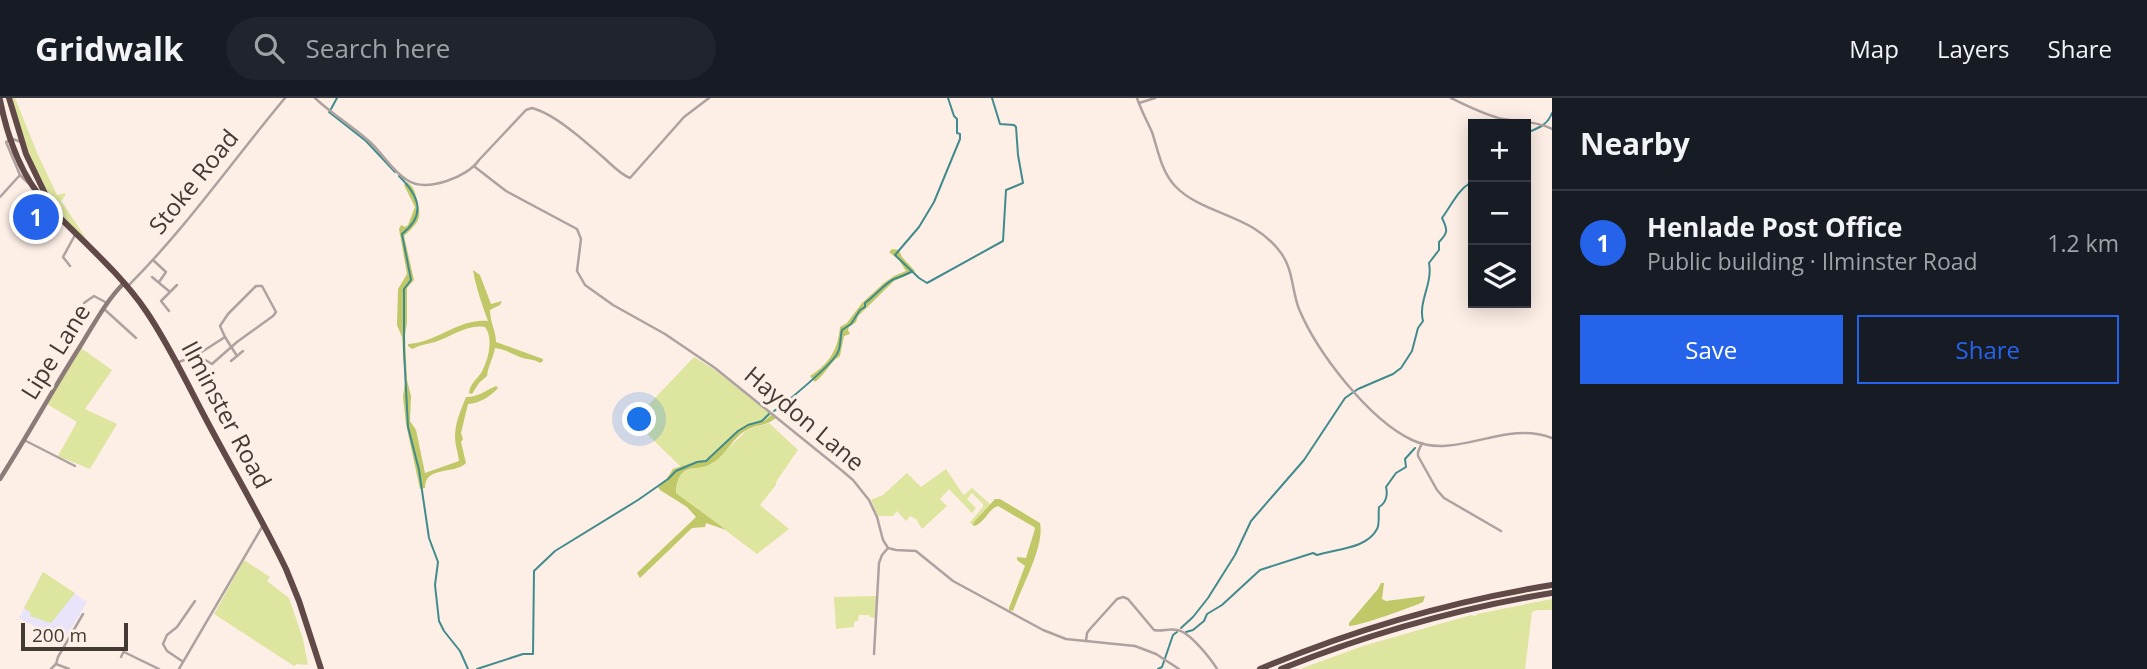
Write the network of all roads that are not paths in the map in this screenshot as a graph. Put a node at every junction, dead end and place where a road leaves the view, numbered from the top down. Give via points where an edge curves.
1 (9, 98) edge
2 (285, 98) edge
3 (315, 98) edge
4 (709, 98) edge
5 (1137, 98) edge
6 (1155, 98) edge
7 (1451, 98) edge
8 (0, 100) edge
9 (1139, 103) junction
10 (15, 124) junction
11 (1552, 129) edge
12 (12, 139) junction
13 (22, 143) junction
14 (475, 167) junction
15 (20, 175) junction
16 (34, 186) junction
17 (0, 197) edge
18 (52, 208) junction
19 (75, 235) junction
20 (153, 260) junction
21 (70, 266) dead end
22 (152, 276) dead end
23 (159, 282) junction
24 (126, 285) junction
25 (177, 285) dead end
26 (96, 291) dead end
27 (170, 292) junction
28 (94, 296) junction
29 (84, 303) dead end
30 (105, 306) junction
31 (169, 311) dead end
32 (225, 337) junction
33 (136, 338) dead end
34 (231, 348) junction
35 (243, 351) dead end
36 (197, 355) junction
37 (237, 356) junction
38 (231, 361) dead end
39 (176, 364) junction
40 (1552, 438) edge
41 (23, 439) junction
42 (1422, 443) junction
43 (75, 466) dead end
44 (0, 479) edge
45 (265, 526) junction
46 (1502, 531) dead end
47 (888, 548) junction
48 (1552, 585) edge
49 (1552, 593) edge
50 (195, 601) dead end
51 (82, 618) dead end
52 (1086, 641) junction
53 (126, 647) dead end
54 (124, 652) junction
55 (874, 654) dead end
56 (121, 657) dead end
57 (183, 661) junction
58 (56, 664) junction
59 (51, 669) edge
60 (69, 669) edge
61 (159, 669) edge
62 (179, 669) edge
63 (321, 669) edge
64 (1178, 669) edge
65 (1217, 669) edge
66 (1260, 669) edge
67 (1281, 669) edge

1 - 10 highway, Ilminster Road
2 - 20 street, Stoke Road
3 - 14 street via 410,182 443,183
4 - 14 street via 684,117 629,178 561,124 532,108
5 - 9 street
6 - 9 street
7 - 11 street via 1490,115
8 - 12 highway, Ilminster Road
9 - 42 street via 1174,185 1253,227 1282,254 1297,304 1318,345 1356,395 1395,429
10 - 12 street
10 - 13 highway, Ilminster Road
12 - 13 street
12 - 15 street via 6,142
12 - 16 highway, Ilminster Road
13 - 18 highway, Ilminster Road
14 - 47 street, Haydon Lane via 506,191 577,229 581,239 577,271 590,289 715,368 853,481 874,508
15 - 16 street
15 - 17 street
16 - 18 highway, Ilminster Road
18 - 19 highway, Ilminster Road
19 - 21 street via 63,257
19 - 24 highway, Ilminster Road
20 - 23 street via 166,272
20 - 24 street, Stoke Road
22 - 23 street
23 - 27 street
24 - 30 street, Lipe Lane
24 - 39 highway, Ilminster Road
25 - 27 street
26 - 28 street
27 - 31 street via 160,303
28 - 29 street
28 - 30 street
30 - 33 street
30 - 41 street, Lipe Lane
32 - 34 street
32 - 34 street via 220,326 228,314 256,286 262,286 275,314
32 - 36 street
34 - 36 street via 212,364
34 - 37 street
35 - 37 street
36 - 39 street
37 - 38 street
39 - 45 highway, Ilminster Road
40 - 42 street via 1524,431 1445,446
41 - 43 street
41 - 44 street, Lipe Lane
42 - 46 street via 1418,456 1440,494
45 - 57 street
45 - 63 highway, Ilminster Road via 294,585
47 - 52 street via 916,551 950,580 1043,630
47 - 55 street via 879,563
48 - 66 highway via 1408,617
49 - 67 highway via 1412,625
50 - 57 street via 163,644
51 - 58 street
52 - 64 street via 1135,646
52 - 65 street via 1090,629 1122,597 1154,630 1177,629 1186,635
53 - 54 street
54 - 56 street
54 - 61 street
57 - 62 street
58 - 59 street
58 - 60 street

